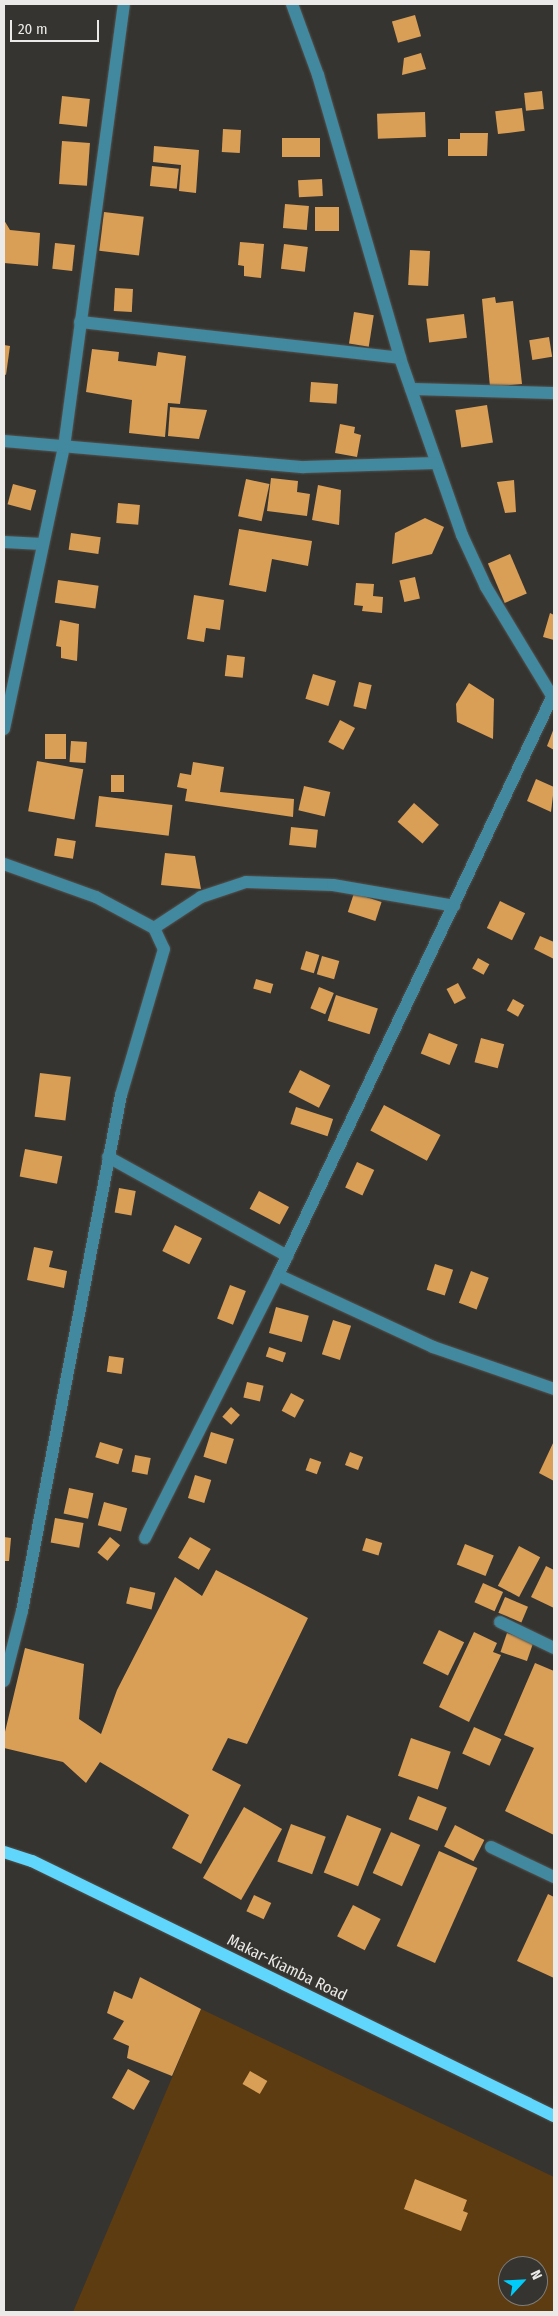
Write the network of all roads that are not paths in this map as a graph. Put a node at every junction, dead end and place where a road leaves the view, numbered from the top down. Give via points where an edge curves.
1 (124, 4) edge
2 (292, 4) edge
3 (80, 322) junction
4 (400, 358) junction
5 (411, 389) junction
6 (554, 393) edge
7 (4, 441) edge
8 (64, 447) junction
9 (436, 463) junction
10 (4, 542) edge
11 (42, 544) junction
12 (553, 694) edge
13 (4, 729) edge
14 (4, 864) edge
15 (454, 906) junction
16 (154, 928) junction
17 (108, 1157) junction
18 (287, 1256) junction
19 (278, 1275) junction
20 (554, 1389) edge
21 (145, 1538) dead end
22 (500, 1622) dead end
23 (554, 1648) edge
24 (4, 1681) edge
25 (491, 1847) dead end
26 (4, 1852) edge
27 (554, 1877) edge
28 (554, 2116) edge

1 - 3 street
2 - 4 street via 318,75
3 - 4 street
3 - 8 street
4 - 5 street
5 - 6 street
5 - 9 street
7 - 8 street
8 - 9 street via 304,467
8 - 11 street
9 - 12 street via 486,587
10 - 11 street
11 - 13 street
12 - 15 street
14 - 16 street via 96,897
15 - 16 street via 333,886 246,882 201,897
15 - 18 street
16 - 17 street via 164,949
17 - 18 street
17 - 24 street via 22,1611
18 - 19 street
19 - 20 street via 433,1347
19 - 21 street
22 - 23 street
25 - 27 street
26 - 28 main road, Makar-Kiamba Road via 41,1866

